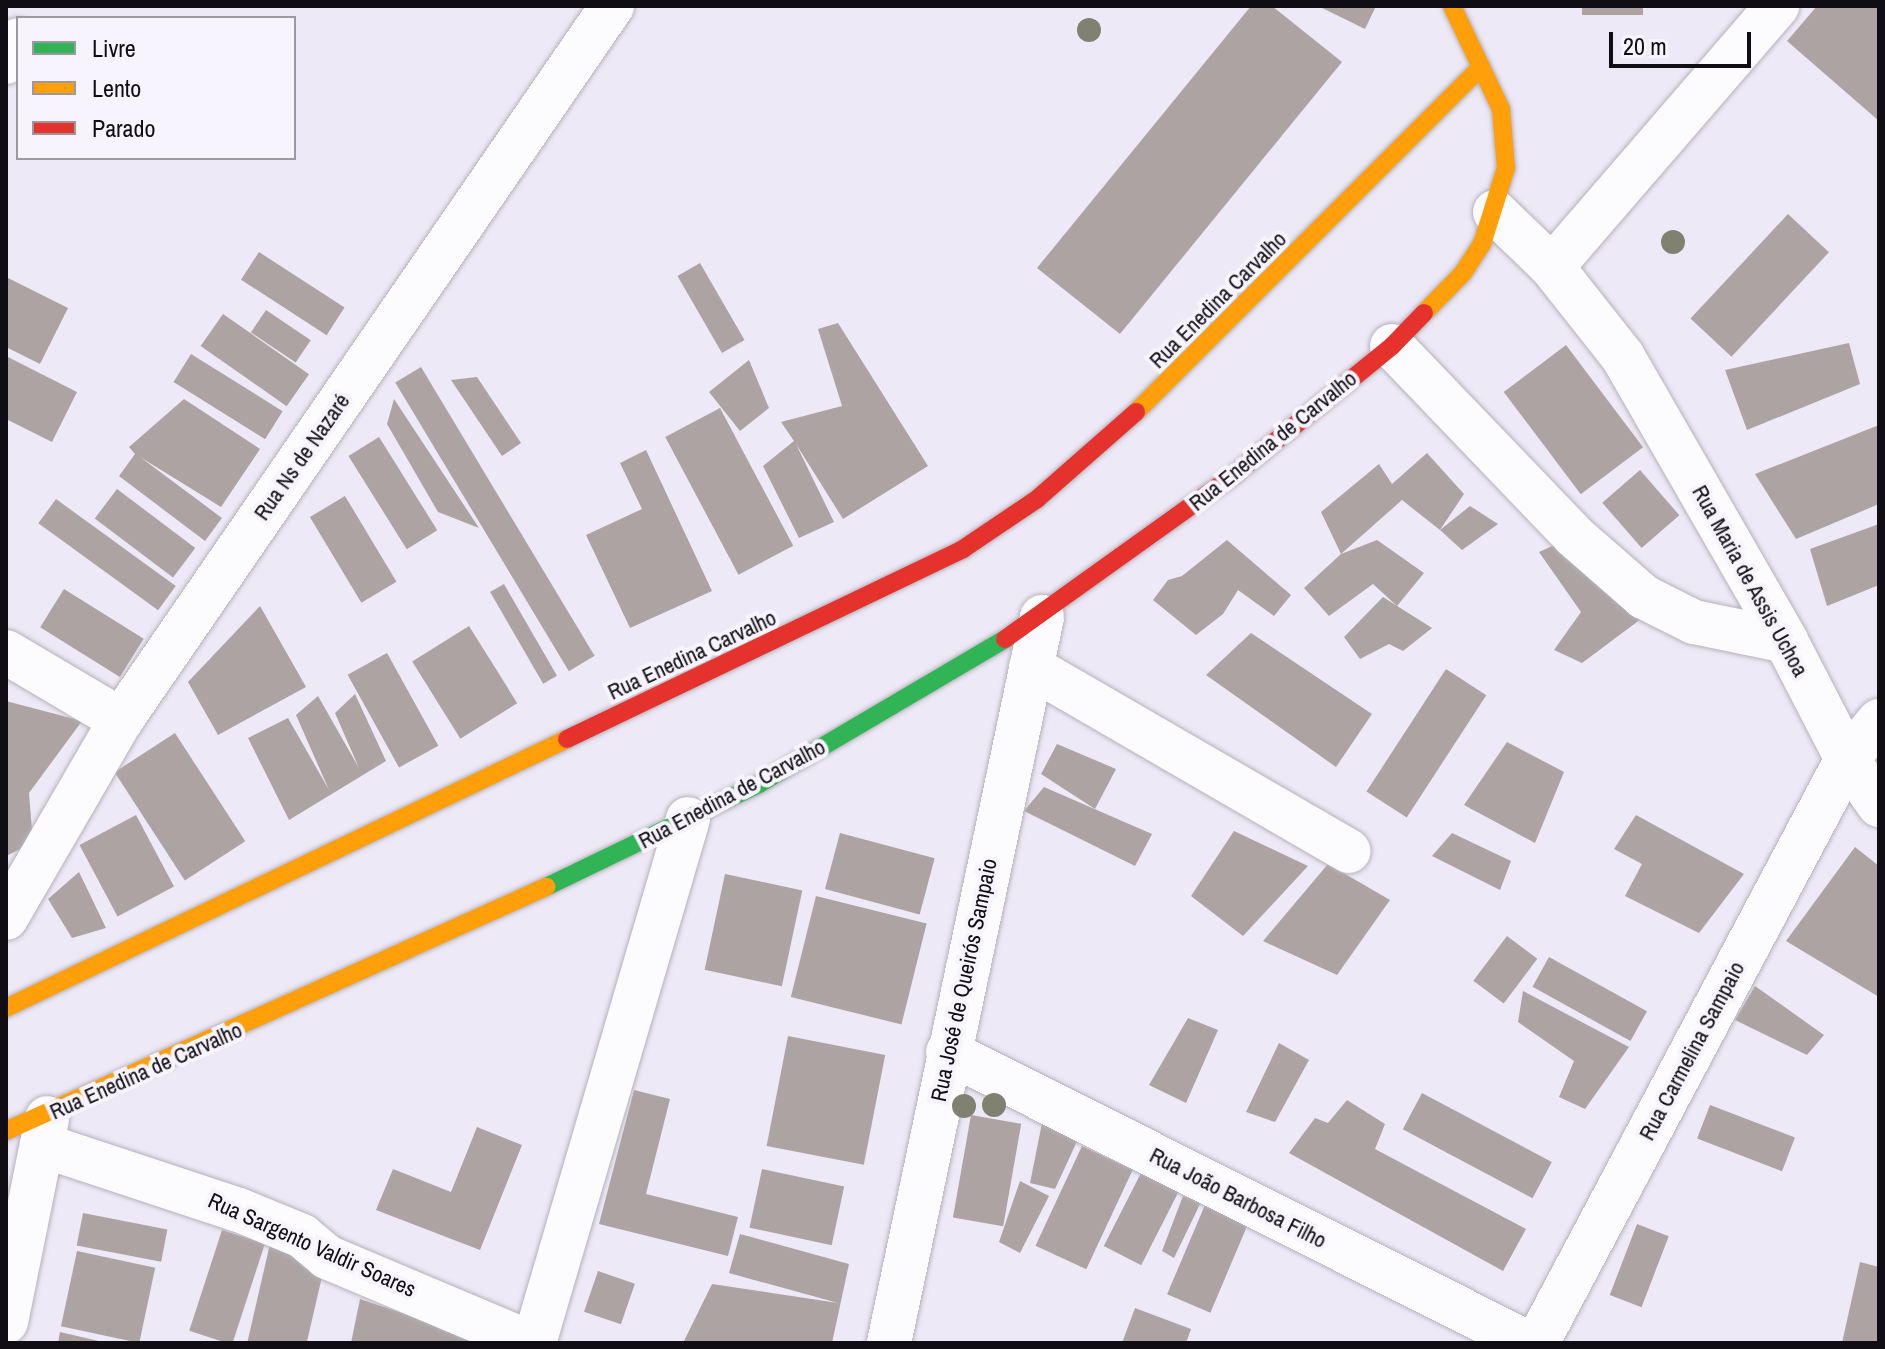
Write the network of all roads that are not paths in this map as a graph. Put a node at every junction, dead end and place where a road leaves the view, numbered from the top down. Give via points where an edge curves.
1 (612, 6) edge
2 (1452, 6) edge
3 (1777, 6) edge
4 (16, 44) edge
5 (6, 62) edge
6 (1481, 67) junction
7 (1495, 212) junction
8 (1552, 267) junction
9 (1392, 346) junction
10 (1042, 617) junction
11 (1786, 641) junction
12 (6, 652) edge
13 (1031, 667) junction
14 (121, 720) junction
15 (1879, 721) edge
16 (1847, 759) junction
17 (1879, 805) edge
18 (688, 819) junction
19 (1348, 851) dead end
20 (6, 918) edge
21 (6, 1008) edge
22 (948, 1052) junction
23 (32, 1131) edge
24 (6, 1322) edge
25 (532, 1343) edge
26 (889, 1343) edge
27 (1528, 1343) edge
28 (1537, 1343) edge

1 - 14 street, Rua Ns de Nazaré
2 - 6 main road, Rua Enedina de Carvalho
3 - 8 street
4 - 5 street
6 - 7 main road, Rua Enedina de Carvalho via 1501,109 1504,135 1506,168
6 - 21 main road, Rua Enedina Carvalho via 1323,231 1101,444 1037,499 963,549
7 - 8 street, Rua Maria de Assis Uchoa
7 - 9 main road, Rua Enedina de Carvalho via 1463,273
8 - 11 street, Rua Maria de Assis Uchoa via 1623,357
9 - 10 main road, Rua Enedina de Carvalho via 1234,475
9 - 11 street via 1574,536 1644,597 1694,622
10 - 13 street, Rua José de Queirós Sampaio
10 - 18 main road, Rua Enedina de Carvalho via 759,784
11 - 16 street, Rua Maria de Assis Uchoa
12 - 14 street
13 - 19 street
13 - 22 street, Rua José de Queirós Sampaio
14 - 20 street, Rua Ns de Nazaré
15 - 16 street, Rua Carmelina Sampaio
16 - 17 street, Rua Maria de Assis Uchoa
16 - 28 street, Rua Carmelina Sampaio
18 - 23 main road, Rua Enedina de Carvalho
18 - 25 street
22 - 26 street, Rua José de Queirós Sampaio
22 - 27 street, Rua João Barbosa Filho
23 - 24 street
23 - 25 street, Rua Sargento Valdir Soares via 302,1236 327,1257

